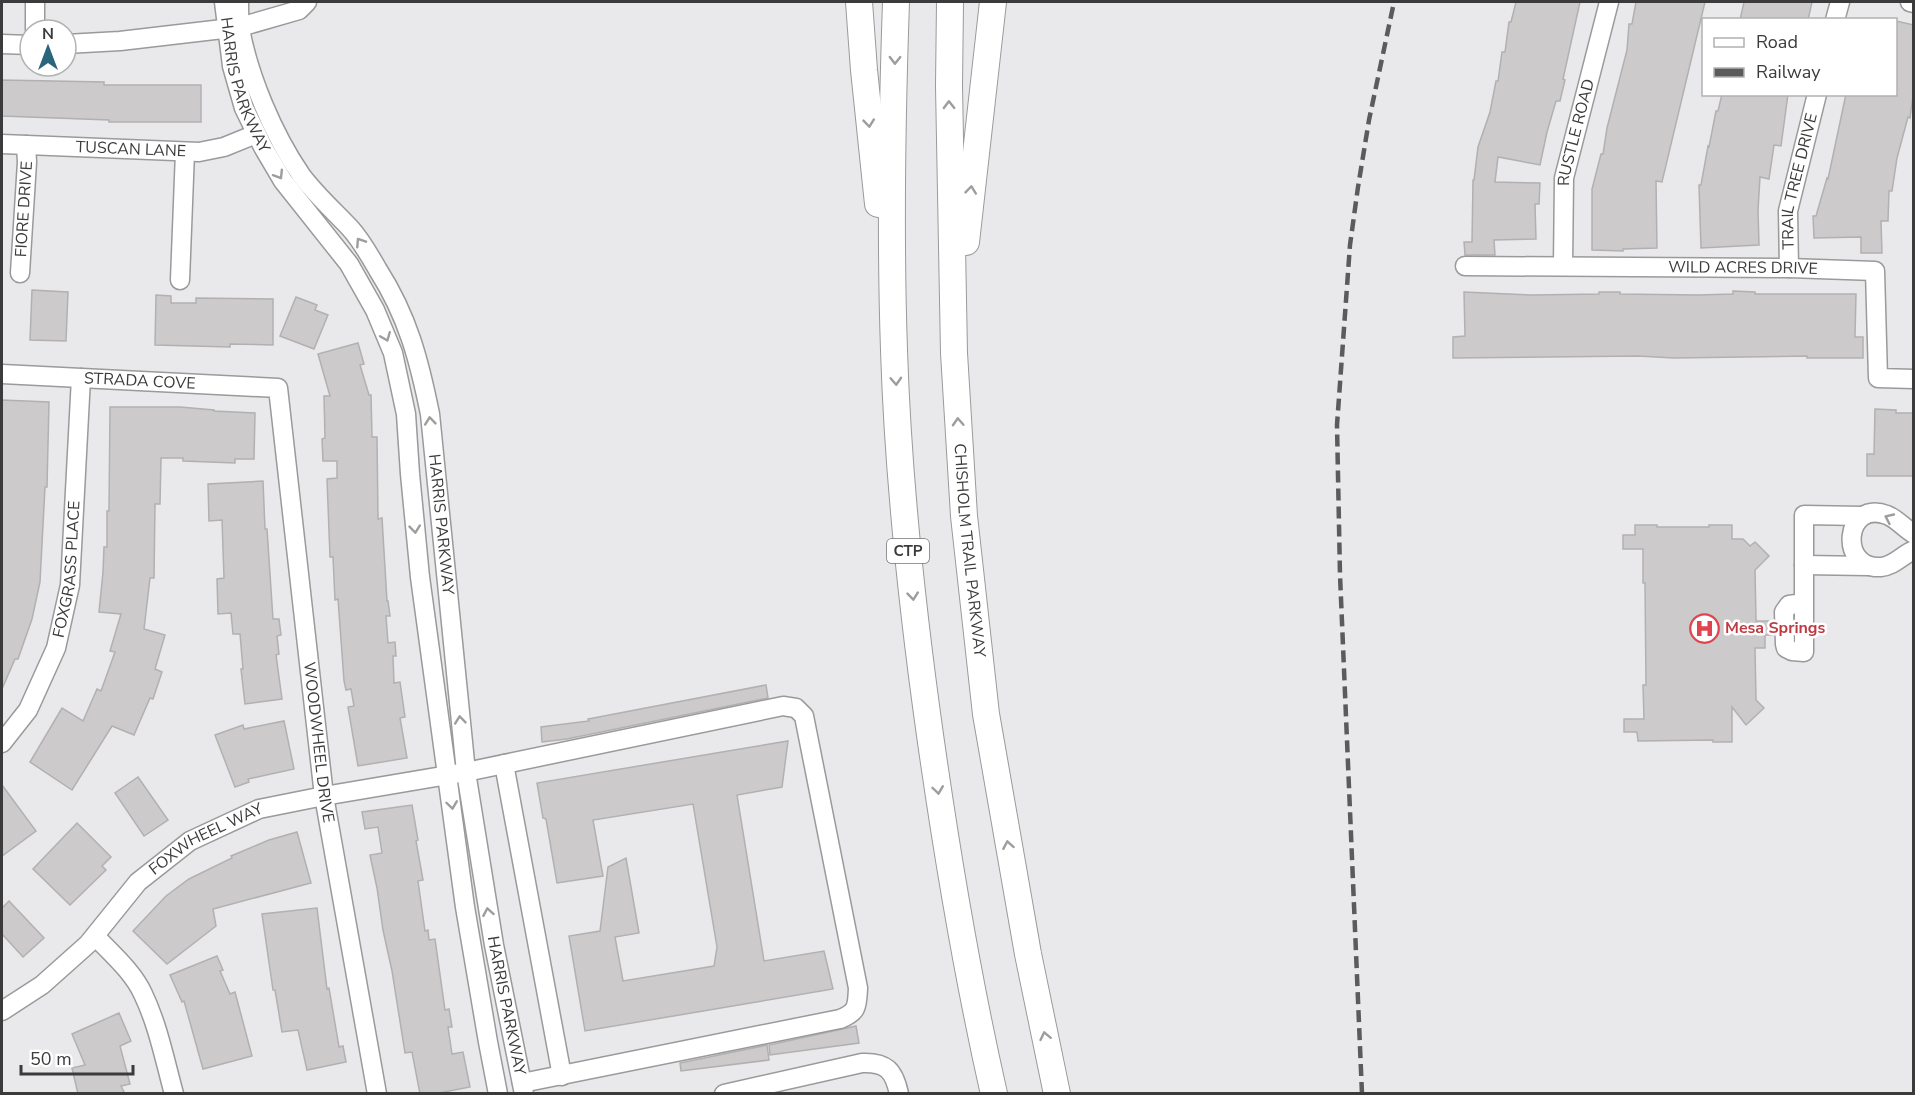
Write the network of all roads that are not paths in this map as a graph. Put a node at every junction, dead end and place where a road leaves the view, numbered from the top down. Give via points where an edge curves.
1 (35, 2) edge
2 (224, 2) edge
3 (239, 2) edge
4 (307, 2) edge
5 (859, 2) edge
6 (896, 2) edge
7 (950, 2) edge
8 (993, 2) edge
9 (1609, 2) edge
10 (1839, 2) edge
11 (35, 18) edge
12 (1835, 18) edge
13 (233, 28) junction
14 (78, 43) edge
15 (2, 44) edge
16 (18, 45) edge
17 (1817, 96) edge
18 (256, 134) junction
19 (2, 144) edge
20 (26, 145) junction
21 (185, 152) junction
22 (1465, 266) dead end
23 (1563, 266) junction
24 (1789, 268) junction
25 (20, 273) dead end
26 (180, 280) dead end
27 (894, 349) junction
28 (954, 353) junction
29 (2, 374) edge
30 (81, 378) junction
31 (1914, 379) edge
32 (278, 388) joint
33 (1862, 516) junction
34 (1914, 534) edge
35 (1914, 550) edge
36 (1804, 565) junction
37 (1868, 566) junction
38 (1804, 603) dead end
39 (2, 743) edge
40 (504, 764) junction
41 (466, 772) junction
42 (448, 775) junction
43 (324, 795) junction
44 (95, 936) junction
45 (2, 1011) edge
46 (562, 1076) junction
47 (523, 1088) edge
48 (174, 1094) edge
49 (377, 1094) edge
50 (498, 1094) edge
51 (724, 1094) edge
52 (899, 1094) edge
53 (994, 1094) edge
54 (1057, 1094) edge

1 - 11 street
2 - 13 street, HARRIS PARKWAY
3 - 13 street, HARRIS PARKWAY
4 - 13 street via 299,10
5 -> 27 highway
6 -> 27 highway, CTP via 892,168
28 -> 7 highway, CHISHOLM TRAIL PARKWAY
28 -> 8 highway
9 - 23 street, RUSTLE ROAD via 1564,178
10 - 12 street
13 - 14 street
13 - 18 street, HARRIS PARKWAY via 232,66
41 -> 13 street, HARRIS PARKWAY via 430,414 420,364 401,310 379,271 352,231 302,176 280,139
15 - 16 street
17 - 24 street, TRAIL TREE DRIVE via 1788,211
18 - 21 street, TUSCAN LANE via 212,151
18 -> 42 street, HARRIS PARKWAY via 283,182 349,264 393,353 406,414 420,577
19 - 20 street, TUSCAN LANE
20 - 21 street, TUSCAN LANE
20 - 25 street, FIORE DRIVE
21 - 26 street
22 - 23 street, WILD ACRES DRIVE
23 - 24 street, WILD ACRES DRIVE
24 - 31 street, WILD ACRES DRIVE via 1875,271 1878,378
27 -> 53 highway, CTP via 905,521 927,711 943,824
54 -> 28 highway, CHISHOLM TRAIL PARKWAY via 986,714 964,516
29 - 30 street, STRADA COVE
30 - 32 street, STRADA COVE
30 - 39 street, FOXGRASS PLACE via 70,585 56,648 28,710
32 - 43 street, WOODWHEEL DRIVE
34 -> 33 street via 1889,515
33 - 36 street via 1804,515
33 - 37 street via 1853,528 1851,543 1856,555
35 - 37 street via 1887,566
36 - 37 street
36 - 38 street
40 - 41 street, FOXWHEEL WAY
40 - 46 street
40 - 46 street, FOXWHEEL WAY via 783,706 796,708 804,716 858,988 857,1006 840,1019
41 - 42 street, FOXWHEEL WAY
47 -> 41 street, HARRIS PARKWAY via 494,945
42 - 43 street, FOXWHEEL WAY
42 -> 50 street, HARRIS PARKWAY via 465,907
43 - 44 street, FOXWHEEL WAY via 259,809 190,841 138,882
43 - 49 street, WOODWHEEL DRIVE
44 - 45 street, FOXWHEEL WAY via 42,985
44 - 48 street via 126,968 143,993
46 - 47 street
51 - 52 street via 875,1062 888,1068

